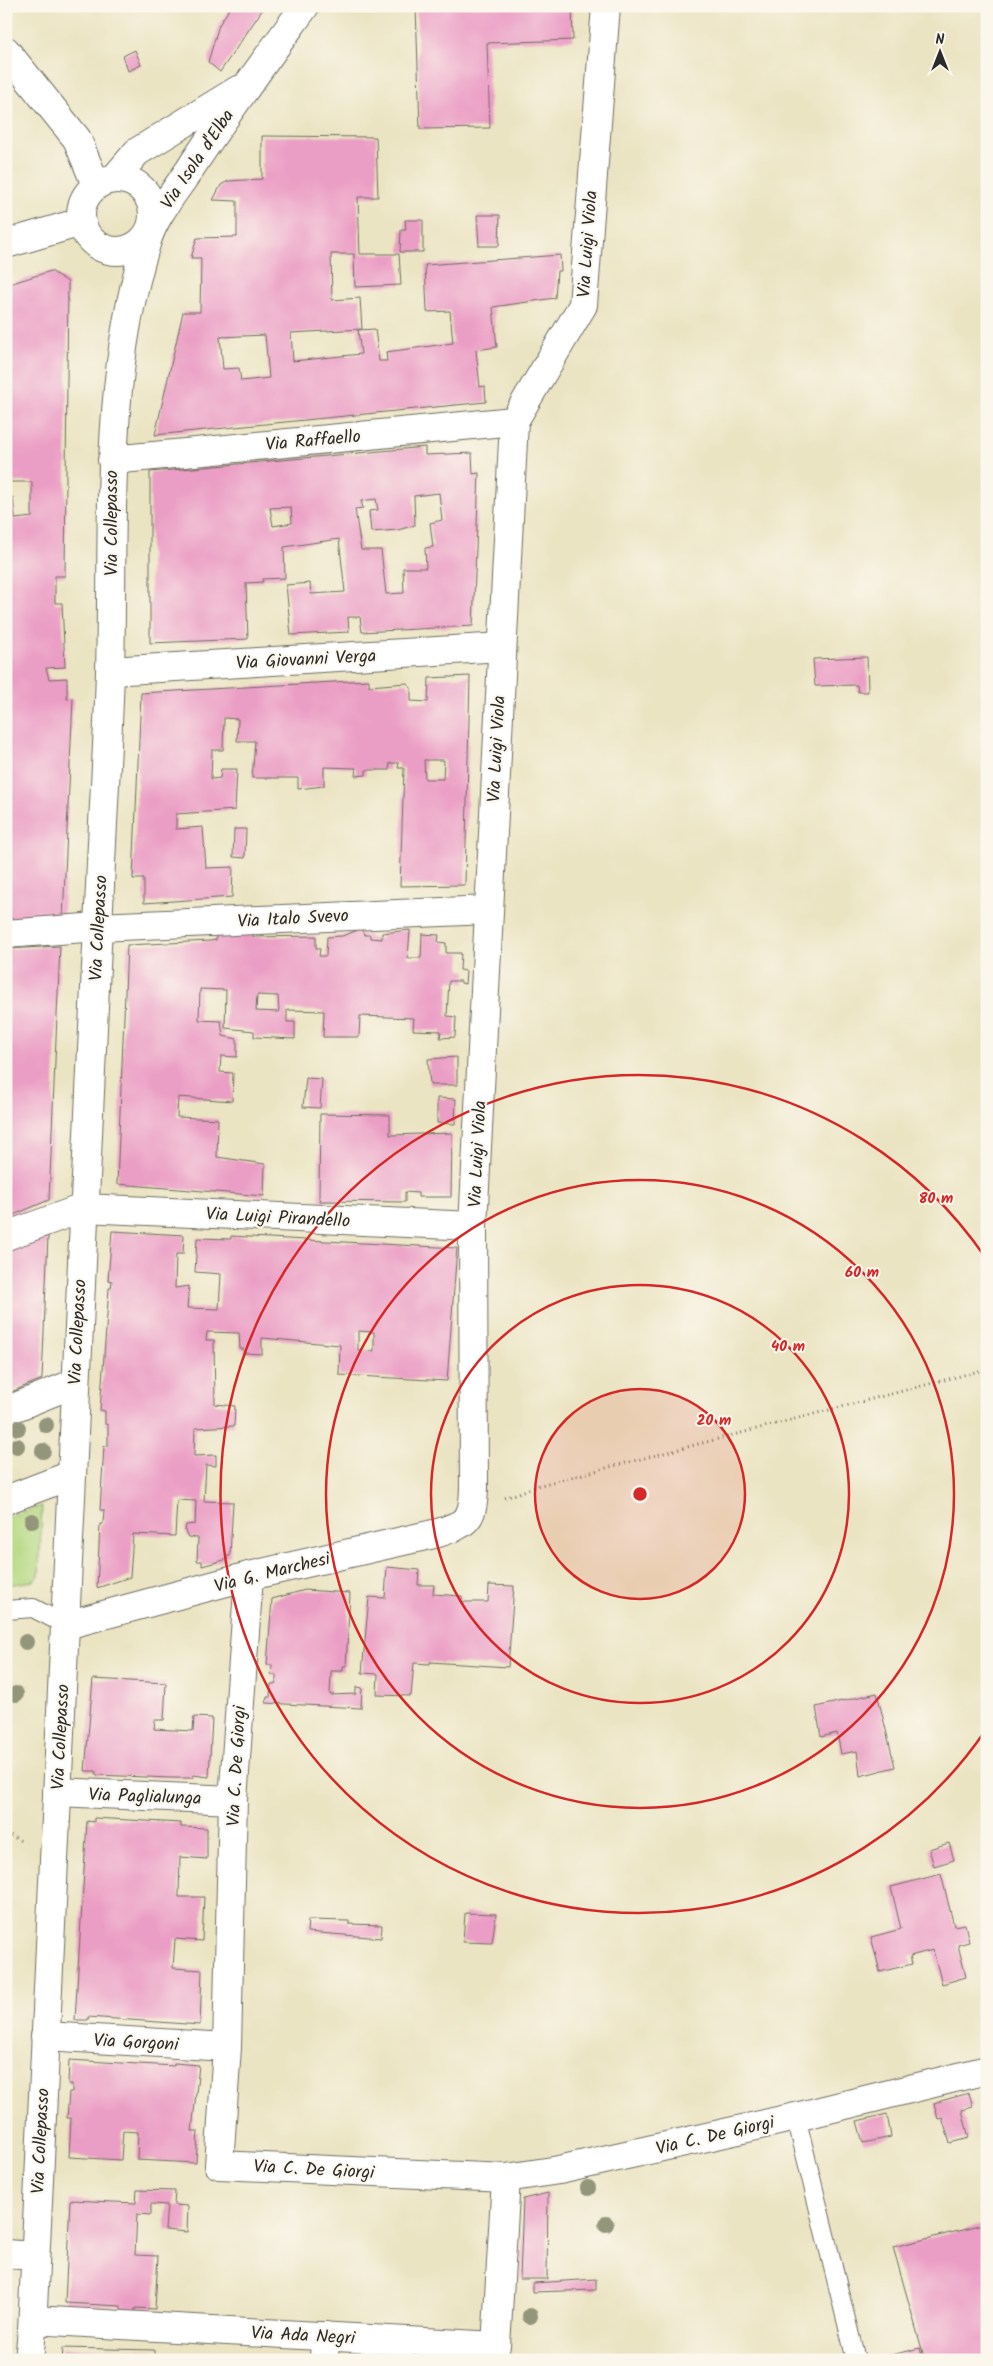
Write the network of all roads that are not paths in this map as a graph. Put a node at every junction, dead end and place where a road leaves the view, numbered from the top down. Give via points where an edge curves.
1 (306, 6) edge
2 (606, 6) edge
3 (6, 52) edge
4 (248, 84) junction
5 (105, 182) junction
6 (81, 222) junction
7 (148, 235) junction
8 (6, 244) edge
9 (104, 250) junction
10 (130, 305) junction
11 (514, 421) junction
12 (112, 460) junction
13 (502, 647) junction
14 (110, 671) junction
15 (488, 910) junction
16 (98, 927) junction
17 (6, 934) edge
18 (83, 1208) junction
19 (474, 1226) junction
20 (6, 1236) edge
21 (75, 1383) junction
22 (6, 1411) edge
23 (71, 1475) junction
24 (6, 1500) edge
25 (473, 1512) joint
26 (249, 1576) junction
27 (6, 1610) edge
28 (66, 1625) junction
29 (57, 1792) junction
30 (233, 1800) junction
31 (45, 2036) junction
32 (227, 2047) junction
33 (987, 2070) edge
34 (796, 2117) junction
35 (506, 2178) junction
36 (6, 2254) edge
37 (35, 2256) junction
38 (33, 2320) junction
39 (324, 2348) edge
40 (496, 2353) edge
41 (29, 2360) edge
42 (856, 2360) edge

1 - 4 street, Via Isola d'Elba
2 - 11 street, Via Luigi Viola via 583,305
3 - 5 street via 77,138
4 - 5 street, Via Isola d'Elba via 138,152
4 - 7 street, Via Isola d'Elba
5 - 6 street via 83,201
5 - 7 street via 128,180 140,187 153,210
6 - 8 street
6 - 9 street via 85,234
7 - 9 street via 129,250
7 - 10 street, Via Collepasso
9 - 10 street, Via Collepasso via 120,276
10 - 12 street, Via Collepasso
11 - 12 street, Via Raffaello
11 - 13 street, Via Luigi Viola
12 - 14 street, Via Collepasso
13 - 14 street, Via Giovanni Verga
13 - 15 street, Via Luigi Viola
14 - 16 street, Via Collepasso
15 - 16 street, Via Italo Svevo
15 - 19 street, Via Luigi Viola
16 - 17 street, Via Italo Svevo
16 - 18 street, Via Collepasso
18 - 19 street, Via Luigi Pirandello
18 - 20 street
18 - 21 street, Via Collepasso
19 - 25 street, Via Luigi Viola
21 - 22 street
21 - 23 street, Via Collepasso
23 - 24 street
23 - 28 street, Via Collepasso
25 - 26 street, Via G. Marchesi via 467,1521 438,1534
26 - 28 street, Via G. Marchesi
26 - 30 street, Via C. De Giorgi
27 - 28 lane via 33,1608
28 - 29 street, Via Collepasso
29 - 30 street, Via Paglialunga
29 - 31 street, Via Collepasso
30 - 32 street, Via C. De Giorgi
31 - 32 street, Via Gorgoni
31 - 37 street, Via Collepasso
32 - 35 street, Via C. De Giorgi via 219,2165
33 - 34 street, Via C. De Giorgi
34 - 35 street, Via C. De Giorgi via 559,2170
34 - 42 lane
35 - 40 street, Via Ada Negri
36 - 37 street
37 - 38 street, Via Collepasso
38 - 39 street, Via Ada Negri
38 - 41 street, Via Collepasso
39 - 40 street, Via Ada Negri

